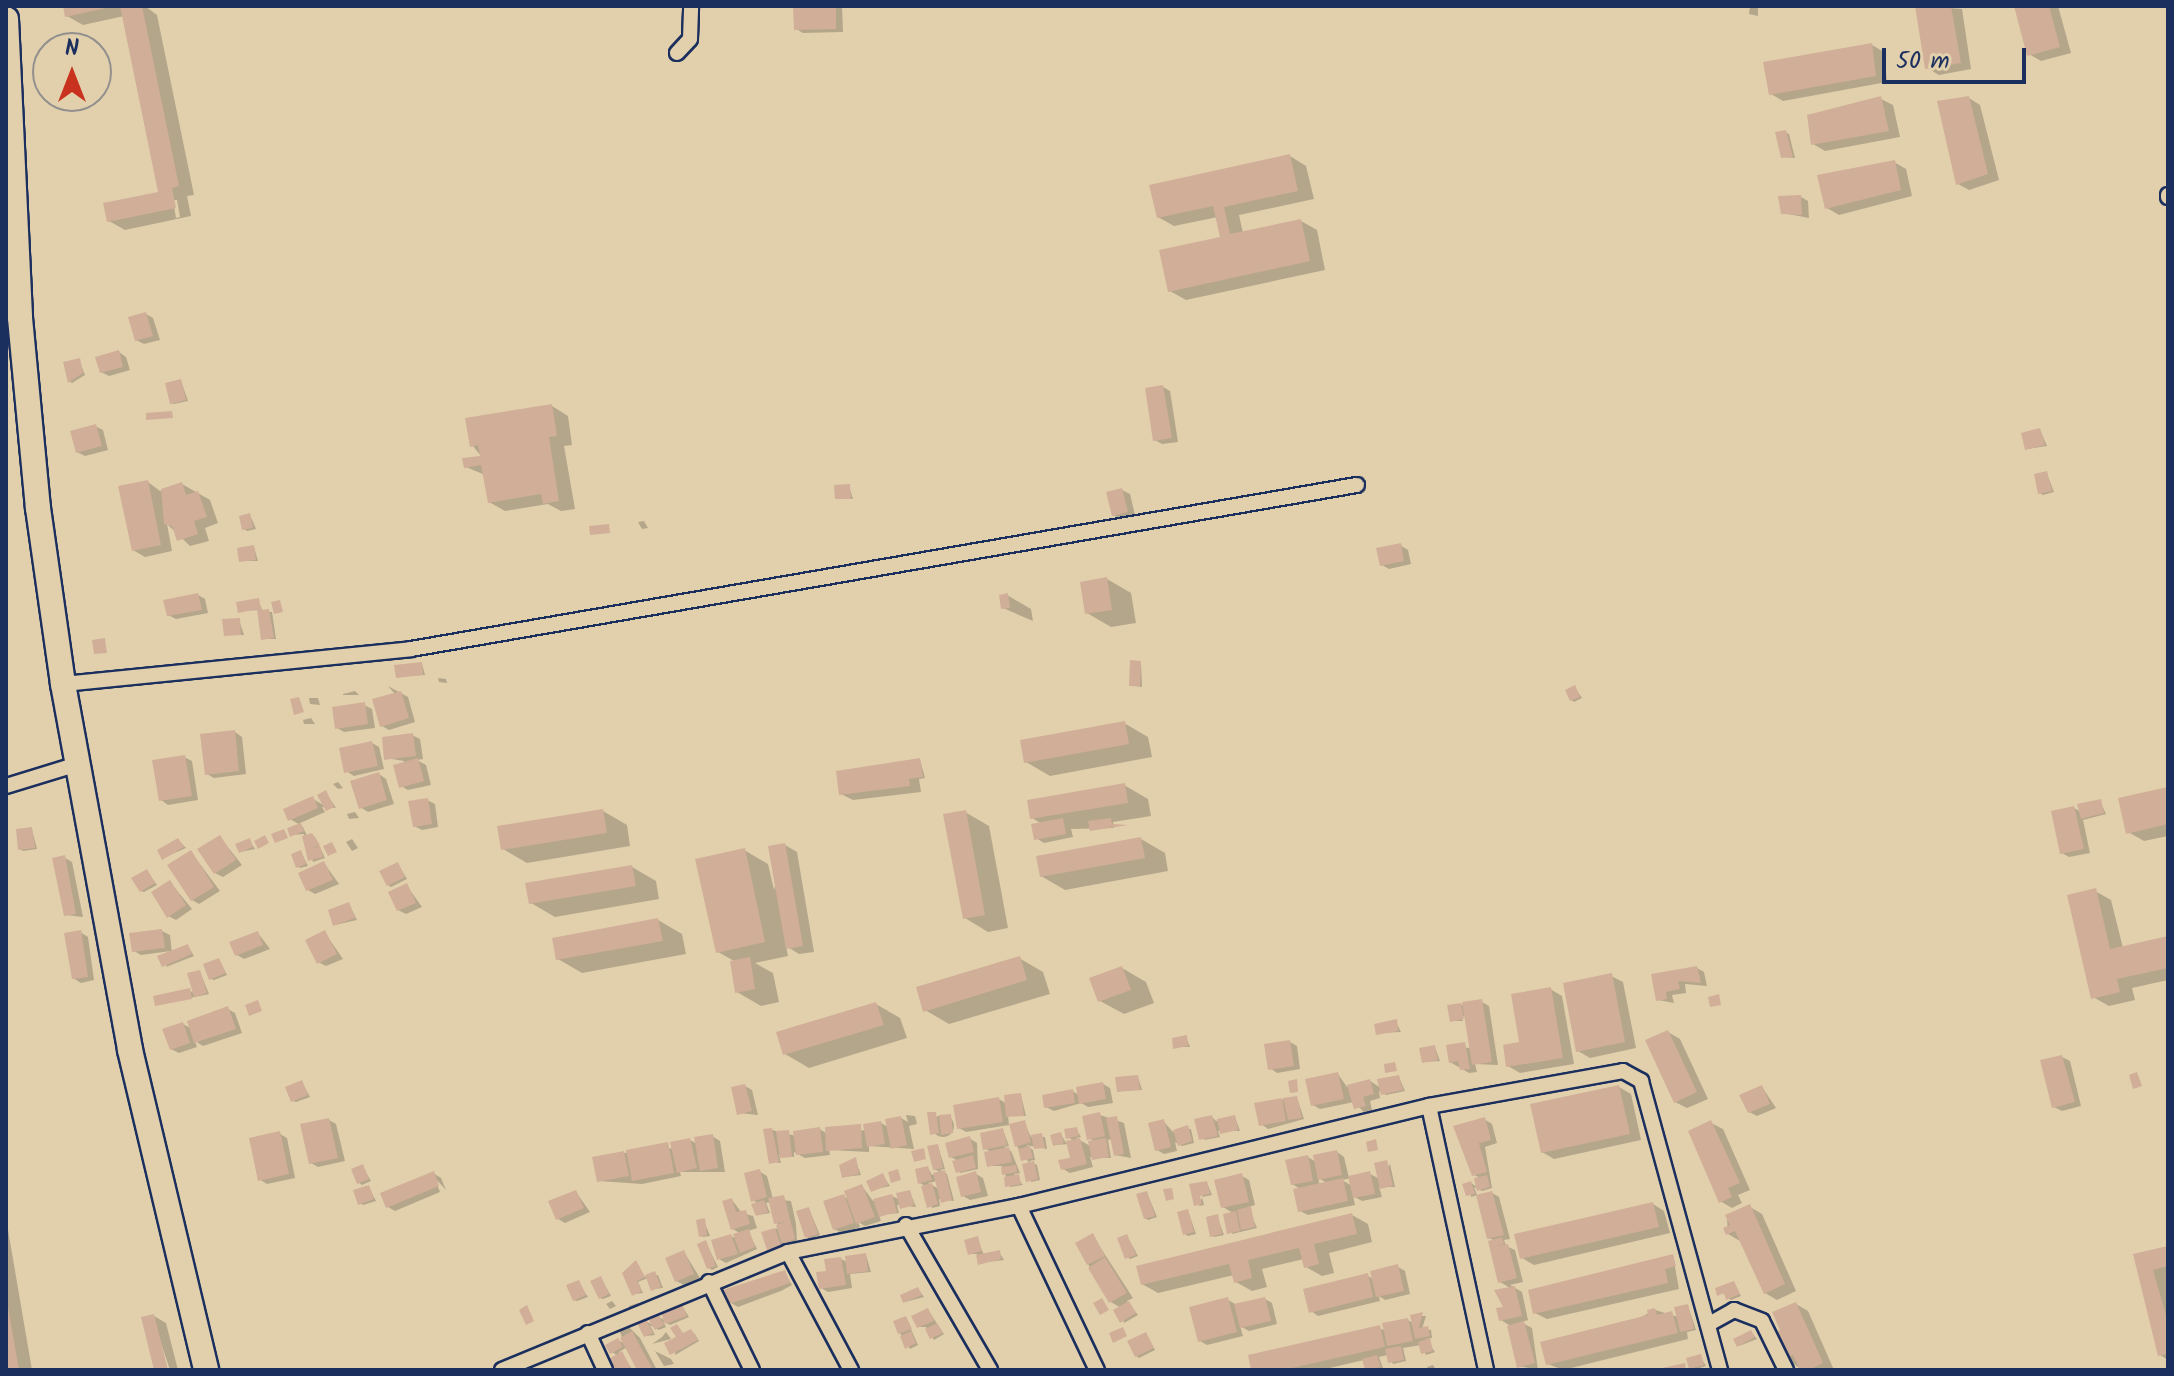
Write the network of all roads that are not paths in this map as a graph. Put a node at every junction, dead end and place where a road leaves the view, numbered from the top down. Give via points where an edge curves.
1 (691, 6) edge
2 (6, 19) edge
3 (677, 53) dead end
4 (1357, 485) dead end
5 (63, 684) junction
6 (78, 764) junction
7 (6, 786) edge
8 (1429, 1106) junction
9 (1019, 1206) junction
10 (906, 1225) junction
11 (788, 1252) junction
12 (709, 1282) junction
13 (1709, 1324) junction
14 (588, 1333) junction
15 (206, 1370) edge
16 (502, 1370) edge
17 (605, 1370) edge
18 (752, 1370) edge
19 (851, 1370) edge
20 (990, 1370) edge
21 (1097, 1370) edge
22 (1486, 1370) edge
23 (1720, 1370) edge
24 (1786, 1370) edge

1 - 3 street via 690,39
2 - 5 highway via 20,318 38,508
4 - 5 street via 411,649
5 - 6 highway
6 - 7 street
6 - 15 highway via 130,1050
8 - 9 street
8 - 13 street via 1599,1072 1623,1071 1641,1081
8 - 22 street
9 - 10 street
9 - 21 street
10 - 11 street
10 - 20 street
11 - 12 street
11 - 19 street
12 - 14 street
12 - 18 street
13 - 23 street
13 - 24 street via 1734,1310 1762,1321
14 - 16 street
14 - 17 street

